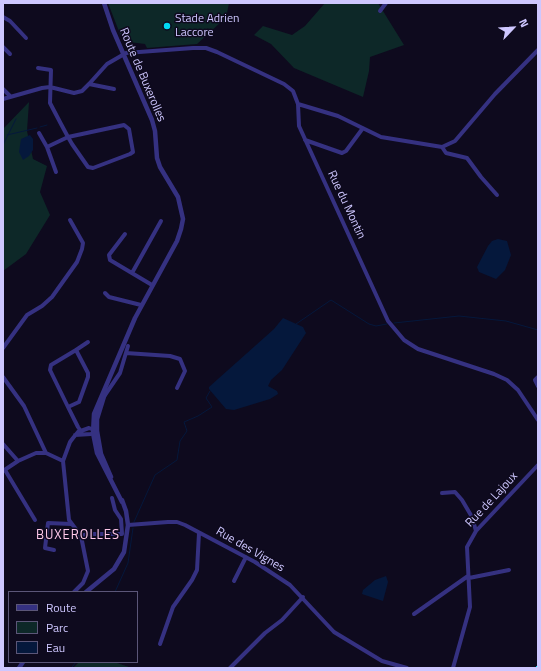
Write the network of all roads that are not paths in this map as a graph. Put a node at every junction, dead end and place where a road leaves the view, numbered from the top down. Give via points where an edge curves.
1 (104, 3) edge
2 (386, 3) edge
3 (380, 11) dead end
4 (3, 17) edge
5 (26, 38) dead end
6 (3, 47) edge
7 (538, 50) edge
8 (10, 54) dead end
9 (123, 54) junction
10 (38, 68) dead end
11 (89, 84) junction
12 (50, 87) junction
13 (3, 89) edge
14 (114, 89) dead end
15 (10, 96) junction
16 (3, 99) edge
17 (298, 104) junction
18 (363, 128) junction
19 (39, 133) dead end
20 (68, 137) junction
21 (306, 140) junction
22 (47, 146) junction
23 (442, 147) junction
24 (56, 172) dead end
25 (497, 195) dead end
26 (70, 220) dead end
27 (161, 221) dead end
28 (125, 234) dead end
29 (132, 273) junction
30 (152, 285) junction
31 (105, 293) dead end
32 (141, 305) junction
33 (88, 342) dead end
34 (128, 346) dead end
35 (3, 348) edge
36 (76, 350) junction
37 (126, 353) junction
38 (117, 360) junction
39 (124, 364) junction
40 (3, 377) edge
41 (538, 377) edge
42 (538, 386) edge
43 (177, 388) dead end
44 (104, 396) junction
45 (68, 407) junction
46 (538, 420) edge
47 (80, 430) junction
48 (94, 431) junction
49 (75, 435) junction
50 (3, 444) edge
51 (46, 453) junction
52 (18, 461) junction
53 (63, 461) junction
54 (538, 465) edge
55 (4, 470) edge
56 (442, 493) dead end
57 (112, 498) dead end
58 (35, 520) dead end
59 (71, 524) junction
60 (128, 525) junction
61 (476, 531) junction
62 (199, 533) junction
63 (80, 536) junction
64 (54, 550) dead end
65 (246, 557) junction
66 (509, 570) dead end
67 (468, 577) junction
68 (234, 582) dead end
69 (75, 591) edge
70 (87, 591) edge
71 (303, 597) junction
72 (414, 614) dead end
73 (160, 644) dead end
74 (388, 663) junction
75 (230, 668) edge
76 (386, 668) edge
77 (408, 668) edge
78 (453, 668) edge

1 - 9 street, Route de Buxerolles
2 - 3 street
4 - 5 street
6 - 8 street
7 - 23 street via 495,94 455,141
9 - 11 street via 107,64
9 - 17 street, Rue du Montin via 138,51 210,49 284,84 293,91
9 - 30 street, Route de Buxerolles via 152,120 160,167 178,196 181,208 179,235
10 - 12 street via 51,70
11 - 12 street via 82,91 74,93
11 - 14 street
12 - 15 street
12 - 20 street via 50,103
13 - 15 street
15 - 16 street
17 - 18 street via 338,116
17 - 21 street, Rue du Montin via 299,126
18 - 21 street via 342,153
18 - 23 street via 381,137
19 - 22 street
20 - 20 street via 88,167 93,168 133,152 129,129 124,125
20 - 22 street
21 - 46 street, Rue du Montin via 388,321 400,336 418,349 506,380 518,390
22 - 24 street
23 - 25 street via 446,153 467,158
26 - 35 street via 82,242 82,249 76,262 52,297 28,315
27 - 29 street
28 - 29 street via 109,255 110,260
29 - 30 street
30 - 32 street, Route de Buxerolles
31 - 32 street via 109,297
32 - 38 street, Route de Buxerolles
33 - 36 street
34 - 37 street
36 - 45 street via 88,377 79,402
36 - 45 street via 51,365 50,370
37 - 39 street
37 - 43 street via 180,359 184,370
38 - 39 street
38 - 44 street
38 - 48 street via 97,402
39 - 44 street via 114,384
40 - 51 street via 24,406
41 - 42 street via 535,380
44 - 48 street
45 - 47 street
47 - 48 street
47 - 49 street
48 - 49 street
48 - 60 street via 99,458 122,502
49 - 53 street
50 - 52 street
51 - 52 street via 36,453
51 - 53 street
52 - 55 street
53 - 59 street
54 - 61 street, Rue de Lajoux
55 - 58 street
56 - 61 street via 455,492 472,517
57 - 63 street via 115,510 122,519 122,534
59 - 63 street
59 - 64 street via 48,523 45,548
60 - 62 street, Rue des Vignes via 177,522
60 - 70 street via 126,545 119,562
61 - 67 street, Rue de Lajoux via 467,547
62 - 65 street, Rue des Vignes
62 - 73 street via 197,570 173,607
63 - 69 street via 88,571 84,583
65 - 68 street
65 - 71 street, Rue des Vignes via 290,585
66 - 67 street
67 - 72 street
67 - 78 street, Rue de Lajoux via 470,607
71 - 74 street, Rue des Vignes via 334,632
71 - 75 street
74 - 76 street
74 - 77 street, Rue des Vignes

